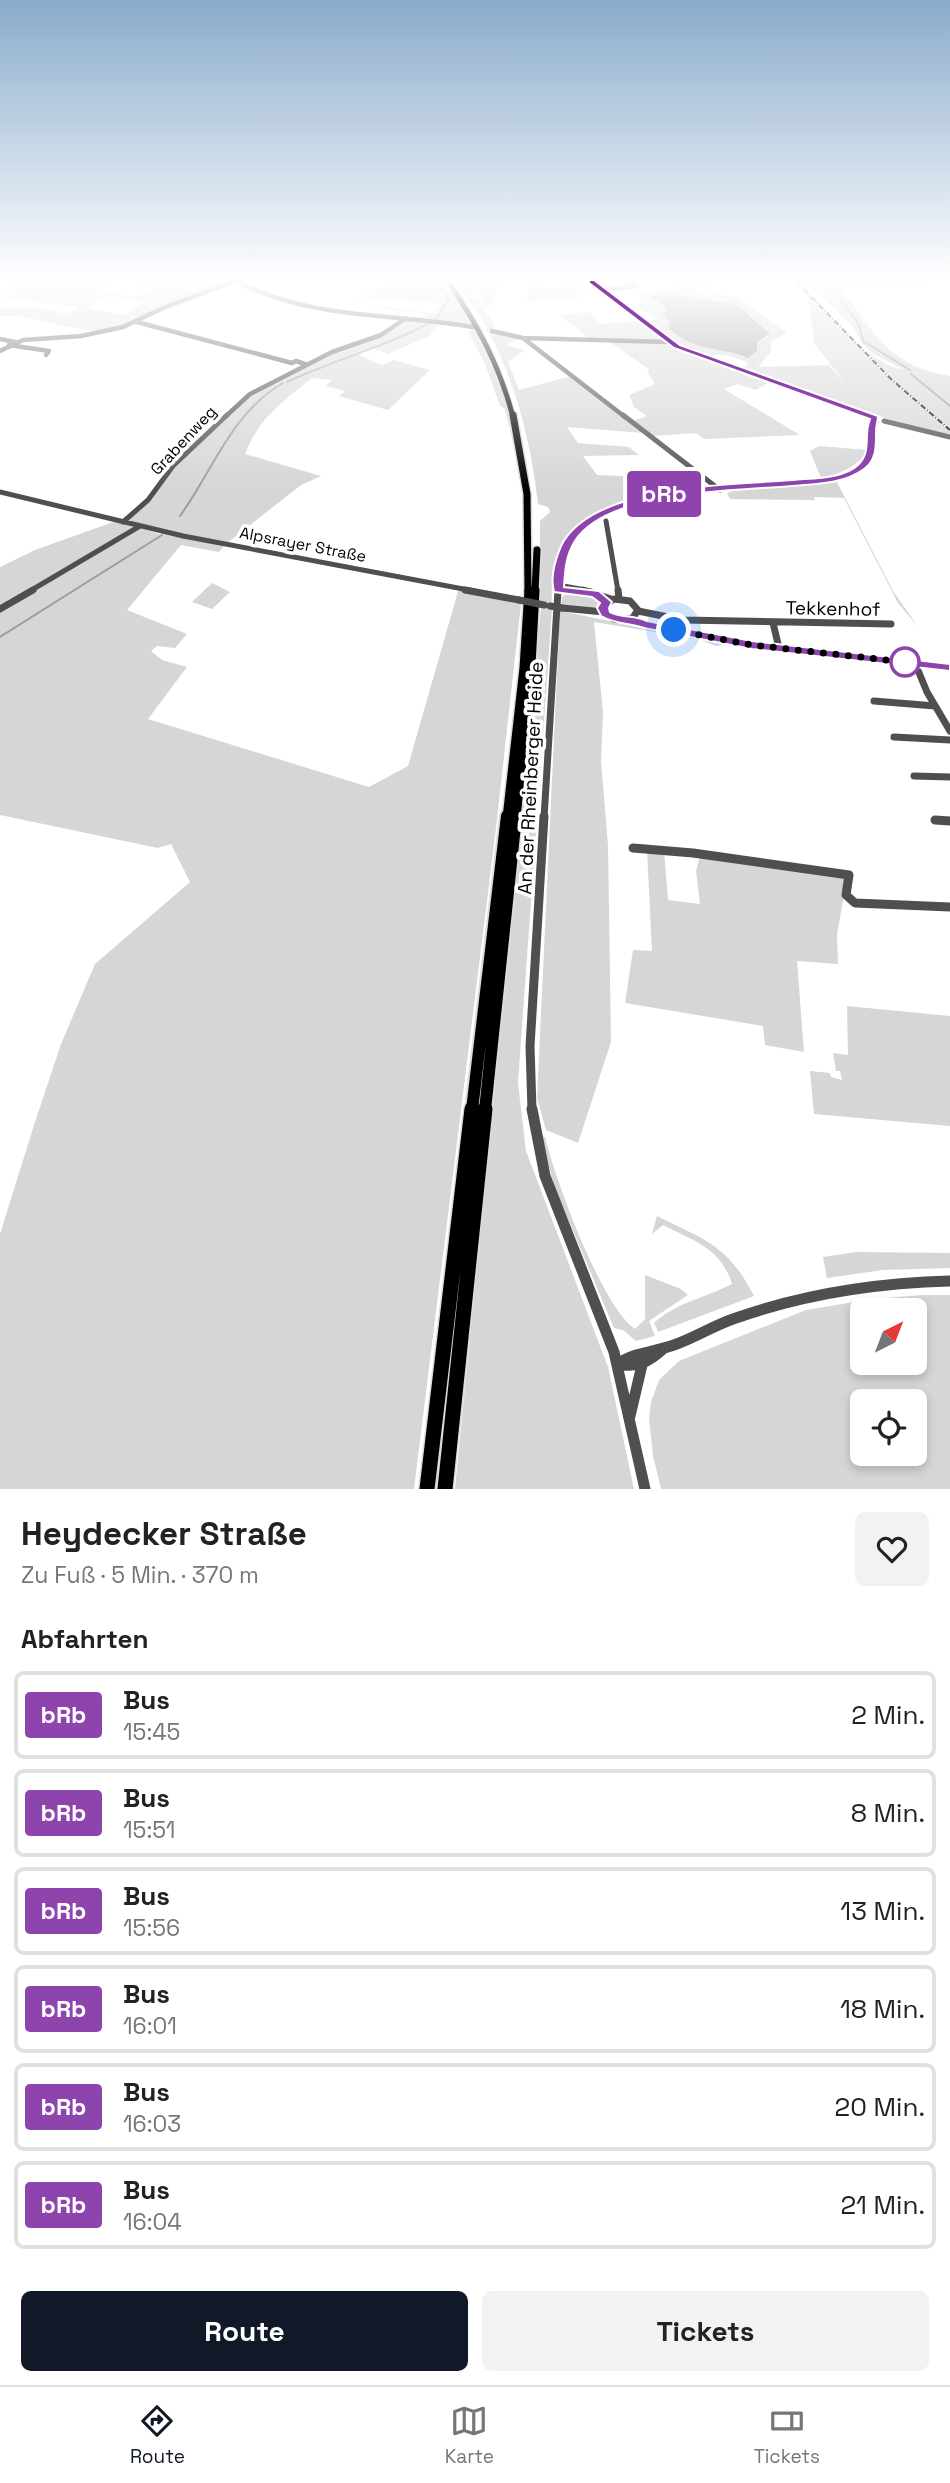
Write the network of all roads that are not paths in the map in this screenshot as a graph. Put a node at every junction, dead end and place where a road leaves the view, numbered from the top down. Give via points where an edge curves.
1 (46, 350) edge
2 (245, 350) edge
3 (341, 350) edge
4 (489, 350) edge
5 (494, 350) edge
6 (539, 350) edge
7 (693, 350) edge
8 (46, 355) dead end
9 (306, 364) junction
10 (868, 410) dead end
11 (879, 420) junction
12 (950, 437) edge
13 (720, 490) junction
14 (0, 492) edge
15 (606, 521) dead end
16 (123, 522) junction
17 (140, 526) junction
18 (558, 588) junction
19 (619, 598) junction
20 (609, 601) junction
21 (0, 609) edge
22 (638, 611) junction
23 (604, 612) junction
24 (632, 619) junction
25 (773, 623) junction
26 (891, 624) dead end
27 (779, 648) junction
28 (915, 663) junction
29 (950, 668) edge
30 (874, 701) dead end
31 (938, 709) junction
32 (950, 713) edge
33 (950, 731) edge
34 (894, 737) dead end
35 (950, 740) edge
36 (914, 776) dead end
37 (950, 777) edge
38 (935, 820) dead end
39 (950, 821) edge
40 (634, 848) dead end
41 (950, 907) edge
42 (950, 1281) edge
43 (663, 1349) junction
44 (618, 1364) junction
45 (642, 1365) junction
46 (445, 1412) junction
47 (630, 1416) junction
48 (644, 1485) edge
49 (427, 1489) edge
50 (444, 1489) edge

1 - 8 street
2 - 9 street
3 - 9 street, Grabenweg
4 - 46 highway via 508,396 522,451 530,549 519,711
5 - 46 highway via 514,397 528,457 537,548 530,684
6 - 13 street
7 - 11 street
9 - 16 street, Grabenweg via 242,400
10 - 11 street
11 - 12 street
11 - 13 street, An der Rheinberger Heide via 871,428 872,454 851,473 819,481
13 - 18 street, An der Rheinberger Heide via 626,502 600,514 570,539 560,561
14 - 16 street, Alpsrayer Straße
15 - 19 street
16 - 17 street, Alpsrayer Straße
17 - 21 street
17 - 23 street, Alpsrayer Straße, bridge via 562,608
18 - 20 street via 586,591
18 - 44 street, An der Rheinberger Heide via 529,1082 547,1180
19 - 20 street
19 - 22 street via 633,603
20 - 23 street
22 - 24 street
22 - 25 street, Tekkenhof via 677,620
23 - 24 street, Alpsrayer Straße via 614,620
24 - 27 street, Alpsrayer Straße
25 - 26 street, Tekkenhof
25 - 27 street, Tekkenhof
27 - 28 street, Alpsrayer Straße
28 - 29 street, Alpsrayer Straße
28 - 31 street
30 - 31 street
31 - 32 street
31 - 33 street
34 - 35 street
36 - 37 street
38 - 39 street
40 - 41 street via 849,875 846,895 855,903
42 - 43 street via 856,1287 798,1299 733,1319
43 - 44 street via 634,1354
43 - 45 street
44 - 45 street
44 - 47 street, An der Rheinberger Heide
45 - 47 street
46 - 49 highway
46 - 50 highway
47 - 48 street, An der Rheinberger Heide

